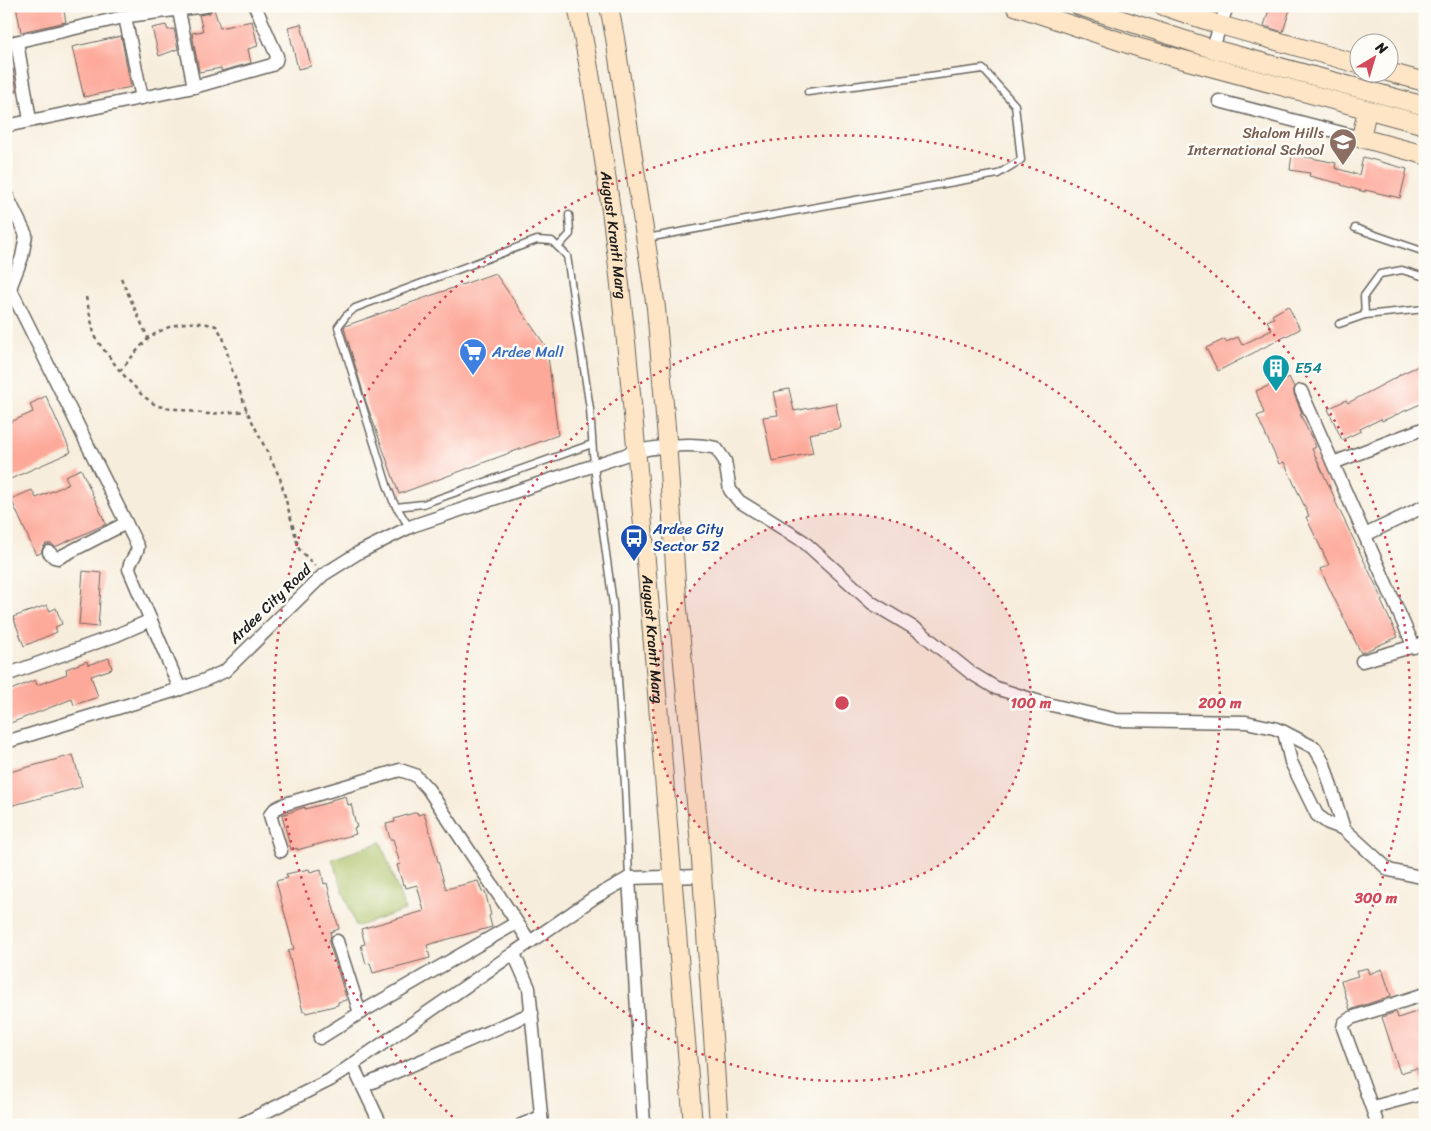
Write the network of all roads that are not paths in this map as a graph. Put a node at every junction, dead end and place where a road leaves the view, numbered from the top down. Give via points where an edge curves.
1 (204, 6) edge
2 (255, 6) edge
3 (569, 6) edge
4 (578, 6) edge
5 (1015, 6) edge
6 (1079, 6) edge
7 (1163, 6) edge
8 (611, 8) edge
9 (180, 10) junction
10 (125, 17) junction
11 (1223, 17) edge
12 (583, 34) junction
13 (12, 43) edge
14 (1213, 49) junction
15 (1348, 61) edge
16 (1398, 75) edge
17 (1425, 82) edge
18 (194, 87) junction
19 (808, 92) dead end
20 (142, 98) junction
21 (1219, 101) dead end
22 (1425, 106) edge
23 (1367, 110) junction
24 (30, 120) junction
25 (1425, 125) edge
26 (6, 126) edge
27 (1361, 138) junction
28 (1425, 155) edge
29 (6, 194) edge
30 (569, 215) dead end
31 (1355, 228) dead end
32 (646, 238) junction
33 (558, 247) junction
34 (1425, 252) edge
35 (1425, 277) edge
36 (1425, 308) edge
37 (1365, 315) junction
38 (1339, 324) dead end
39 (1301, 391) dead end
40 (1425, 428) edge
41 (592, 444) junction
42 (667, 446) junction
43 (637, 452) junction
44 (1333, 463) junction
45 (594, 466) junction
46 (1425, 506) edge
47 (396, 507) junction
48 (126, 523) junction
49 (409, 527) junction
50 (1365, 535) junction
51 (49, 552) dead end
52 (151, 620) junction
53 (1419, 645) edge
54 (1362, 661) dead end
55 (6, 675) edge
56 (180, 689) junction
57 (1284, 732) junction
58 (6, 742) edge
59 (1344, 829) junction
60 (281, 851) dead end
61 (673, 876) junction
62 (702, 876) junction
63 (629, 878) junction
64 (1425, 878) edge
65 (516, 923) junction
66 (337, 941) dead end
67 (530, 942) junction
68 (514, 954) junction
69 (1425, 994) edge
70 (360, 1013) junction
71 (532, 1013) junction
72 (320, 1038) dead end
73 (353, 1066) junction
74 (362, 1086) junction
75 (1425, 1093) edge
76 (1373, 1107) junction
77 (262, 1120) edge
78 (541, 1121) edge
79 (240, 1125) edge
80 (381, 1125) edge
81 (522, 1125) edge
82 (644, 1125) edge
83 (692, 1125) edge
84 (719, 1125) edge
85 (1378, 1125) edge

1 - 9 street
2 - 18 street via 277,56 276,61 272,65
3 - 12 main road
4 - 12 main road, August Kranti Marg
5 - 23 main road via 1140,48
6 - 14 main road
7 - 11 main road
8 - 32 main road, August Kranti Marg
9 - 10 street
9 - 18 street
10 - 13 street
10 - 20 street
11 - 14 street
11 - 15 main road
12 - 43 main road, August Kranti Marg via 621,284
13 - 24 street
14 - 22 main road
16 - 17 main road
18 - 20 street
19 - 32 lane via 983,69 1015,105 1021,160 998,174
20 - 24 street
21 - 27 street
23 - 25 main road
23 - 27 main road
24 - 26 street
27 - 28 main road
29 - 48 street via 26,235 22,257 10,288
30 - 33 lane via 570,234
31 - 34 lane
32 - 42 main road, August Kranti Marg via 656,308
33 - 41 lane via 567,256 590,409
33 - 47 lane via 552,241 536,240 355,308 338,327 386,485
35 - 37 lane via 1402,270 1380,274 1364,296
36 - 37 lane
37 - 38 lane
39 - 44 street
40 - 44 street
41 - 45 lane
41 - 47 lane via 423,504
42 - 43 street, Ardee City Road
42 - 57 street, Ardee City Road via 716,448 724,461 730,490 739,501 804,541 872,603 919,631 971,673 996,688 1117,720 1246,722
42 - 62 main road, August Kranti Marg
43 - 45 street, Ardee City Road
43 - 61 main road, August Kranti Marg
44 - 50 street
45 - 49 street, Ardee City Road
45 - 63 lane via 613,604
46 - 50 street
47 - 49 lane
48 - 51 street via 58,558
48 - 52 street via 138,547 129,569
49 - 56 street, Ardee City Road via 323,574 225,670
50 - 53 street
52 - 55 street
52 - 56 street
53 - 54 street
56 - 58 street, Ardee City Road
57 - 59 street via 1291,762 1317,815
57 - 59 street via 1315,748 1324,764
59 - 64 street via 1389,870
60 - 65 street via 270,815 275,809 400,770 415,775 428,789
61 - 62 street
61 - 63 street
61 - 83 main road, August Kranti Marg
62 - 84 main road, August Kranti Marg
63 - 67 street
63 - 82 street
65 - 67 street
65 - 70 street
66 - 70 street
67 - 68 street
68 - 71 street via 530,988
68 - 73 street
69 - 76 street via 1344,1023 1343,1028
70 - 72 street
71 - 74 street
71 - 78 street
73 - 74 street
73 - 77 street
74 - 80 street
75 - 76 street
76 - 85 street
77 - 79 street
78 - 81 street

